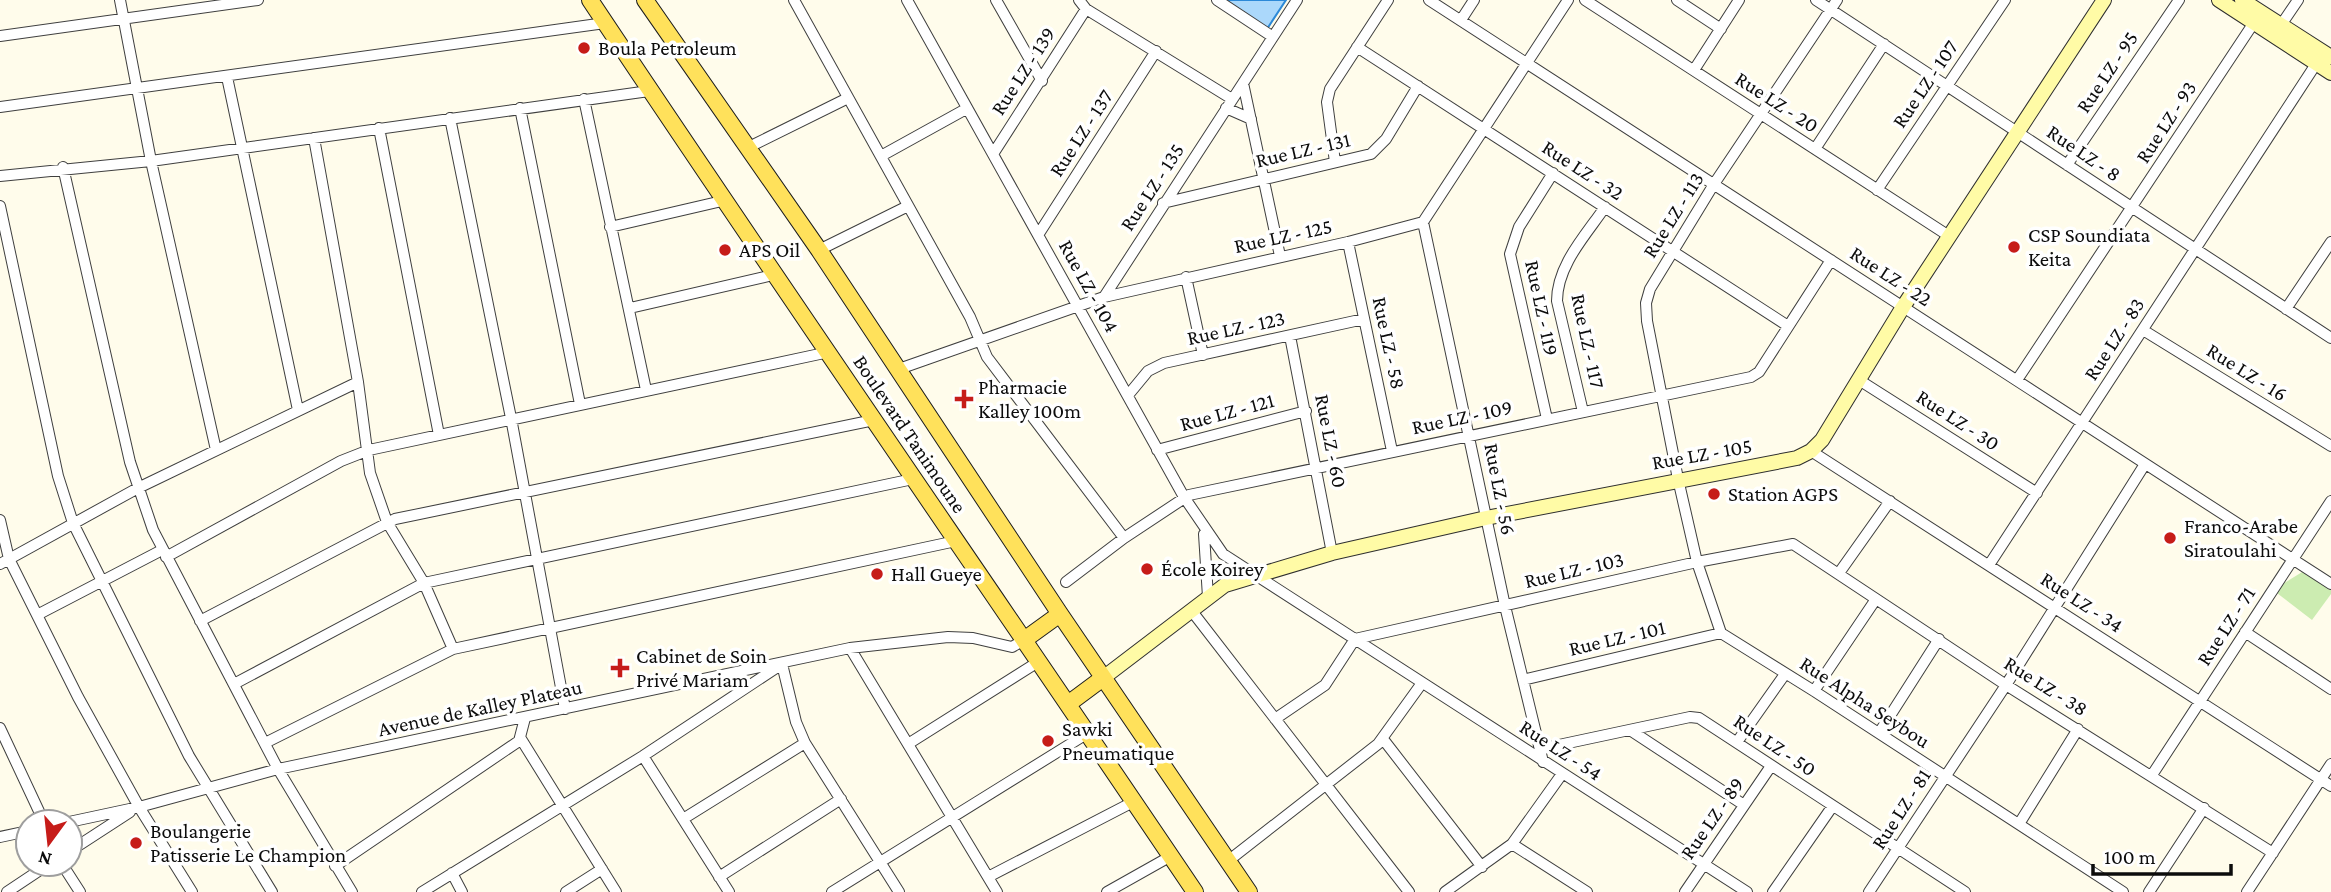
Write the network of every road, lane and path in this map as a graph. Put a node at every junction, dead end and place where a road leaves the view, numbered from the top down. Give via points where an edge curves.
1 (120, 0) edge
2 (258, 0) edge
3 (590, 0) edge
4 (645, 0) edge
5 (907, 0) edge
6 (996, 0) edge
7 (1217, 0) edge
8 (1297, 0) edge
9 (1388, 0) edge
10 (1429, 0) edge
11 (1474, 0) edge
12 (1568, 0) edge
13 (1585, 0) edge
14 (1677, 0) edge
15 (1739, 0) edge
16 (1816, 0) edge
17 (2005, 0) edge
18 (2104, 0) edge
19 (2179, 0) edge
20 (2219, 0) edge
21 (2242, 0) edge
22 (2298, 0) edge
23 (796, 1) edge
24 (1082, 4) edge
25 (1834, 5) edge
26 (125, 20) junction
27 (1461, 20) junction
28 (605, 23) junction
29 (2253, 24) junction
30 (2281, 25) junction
31 (1721, 29) junction
32 (0, 36) edge
33 (1273, 37) junction
34 (1884, 44) junction
35 (1357, 47) junction
36 (1156, 51) junction
37 (2331, 57) edge
38 (1527, 63) junction
39 (2316, 64) junction
40 (1693, 71) junction
41 (2331, 73) edge
42 (227, 77) junction
43 (1042, 81) junction
44 (1243, 83) junction
45 (1948, 85) junction
46 (1418, 86) junction
47 (138, 89) junction
48 (649, 91) junction
49 (848, 98) junction
50 (584, 99) junction
51 (1229, 103) junction
52 (0, 107) edge
53 (520, 108) junction
54 (966, 110) junction
55 (1760, 114) junction
56 (450, 118) junction
57 (1251, 119) junction
58 (379, 128) junction
59 (1485, 130) junction
60 (2017, 131) junction
61 (314, 138) junction
62 (749, 147) junction
63 (241, 148) junction
64 (1815, 149) junction
65 (993, 154) junction
66 (881, 156) junction
67 (152, 161) junction
68 (1335, 162) junction
69 (2067, 165) junction
70 (63, 167) junction
71 (1553, 173) junction
72 (0, 176) edge
73 (1264, 179) junction
74 (1714, 184) junction
75 (1877, 190) junction
76 (722, 201) junction
77 (1163, 203) junction
78 (0, 206) edge
79 (908, 206) junction
80 (1605, 207) junction
81 (2133, 209) junction
82 (1423, 222) junction
83 (610, 228) junction
84 (1038, 235) junction
85 (1949, 236) junction
86 (2331, 242) edge
87 (1349, 243) junction
88 (819, 250) junction
89 (2196, 250) junction
90 (1672, 251) junction
91 (1280, 256) junction
92 (1831, 260) junction
93 (773, 275) junction
94 (1186, 277) junction
95 (1104, 297) junction
96 (1077, 307) junction
97 (1903, 307) junction
98 (630, 308) junction
99 (2286, 309) junction
100 (1364, 320) junction
101 (1788, 326) junction
102 (2143, 330) junction
103 (1290, 336) junction
104 (2331, 338) edge
105 (980, 342) junction
106 (828, 352) junction
107 (1203, 355) junction
108 (899, 369) junction
109 (1859, 380) junction
110 (2017, 380) junction
111 (358, 382) junction
112 (646, 390) junction
113 (1129, 394) junction
114 (1661, 398) junction
115 (580, 404) junction
116 (298, 410) junction
117 (1306, 411) junction
118 (1583, 412) junction
119 (511, 418) junction
120 (1547, 419) junction
121 (874, 420) junction
122 (2082, 423) junction
123 (439, 435) junction
124 (1470, 435) junction
125 (2331, 446) edge
126 (216, 450) junction
127 (369, 450) junction
128 (1157, 450) junction
129 (1392, 451) junction
130 (1811, 451) junction
131 (2145, 464) junction
132 (1318, 467) junction
133 (913, 479) junction
134 (1678, 479) junction
135 (138, 488) junction
136 (2037, 493) junction
137 (526, 494) junction
138 (1184, 497) junction
139 (1890, 501) junction
140 (2331, 501) edge
141 (1486, 518) junction
142 (0, 520) edge
143 (387, 522) junction
144 (73, 523) junction
145 (1203, 528) junction
146 (1124, 538) junction
147 (956, 541) junction
148 (1802, 547) joint
149 (164, 553) junction
150 (1332, 553) junction
151 (2293, 559) junction
152 (538, 560) junction
153 (4, 561) edge
154 (1697, 562) junction
155 (1989, 565) junction
156 (1839, 573) junction
157 (1255, 576) junction
158 (103, 582) junction
159 (1066, 582) dead end
160 (424, 583) junction
161 (2331, 584) edge
162 (1208, 597) junction
163 (1876, 599) junction
164 (1505, 606) junction
165 (2053, 606) junction
166 (1191, 610) junction
167 (1060, 614) junction
168 (37, 615) junction
169 (200, 621) junction
170 (551, 628) junction
171 (2245, 632) junction
172 (1720, 634) junction
173 (1355, 639) junction
174 (1938, 639) junction
175 (1024, 640) junction
176 (850, 648) junction
177 (453, 649) junction
178 (1038, 662) junction
179 (782, 664) junction
180 (1785, 674) junction
181 (1103, 678) junction
182 (1523, 680) junction
183 (1422, 683) junction
184 (233, 684) junction
185 (2006, 685) junction
186 (2331, 689) edge
187 (1814, 691) junction
188 (2200, 702) junction
189 (1068, 704) junction
190 (565, 709) junction
191 (525, 718) junction
192 (1275, 719) junction
193 (0, 728) edge
194 (2078, 729) junction
195 (1630, 730) junction
196 (1087, 733) junction
197 (1879, 733) junction
198 (521, 739) junction
199 (1383, 739) junction
200 (265, 743) junction
201 (805, 743) junction
202 (1737, 743) junction
203 (908, 744) junction
204 (1540, 749) junction
205 (643, 756) junction
206 (1544, 762) junction
207 (2331, 764) edge
208 (1772, 766) junction
209 (278, 769) junction
210 (1562, 774) junction
211 (2152, 775) junction
212 (1945, 777) junction
213 (2321, 780) junction
214 (1324, 786) junction
215 (2331, 786) edge
216 (205, 787) junction
217 (841, 799) junction
218 (1133, 802) junction
219 (561, 805) junction
220 (1744, 805) junction
221 (139, 807) junction
222 (1832, 807) junction
223 (37, 808) edge
224 (2204, 808) junction
225 (951, 818) junction
226 (84, 819) edge
227 (683, 819) junction
228 (2019, 824) junction
229 (84, 841) edge
230 (1512, 844) junction
231 (1898, 849) junction
232 (2273, 853) junction
233 (1171, 856) junction
234 (1228, 861) junction
235 (881, 862) junction
236 (1703, 865) junction
237 (335, 866) junction
238 (1482, 867) junction
239 (602, 869) junction
240 (452, 873) junction
241 (719, 877) junction
242 (988, 877) junction
243 (28, 878) edge
244 (7, 892) edge
245 (192, 892) edge
246 (272, 892) edge
247 (352, 892) edge
248 (422, 892) edge
249 (462, 892) edge
250 (566, 892) edge
251 (616, 892) edge
252 (729, 892) edge
253 (832, 892) edge
254 (899, 892) edge
255 (997, 892) edge
256 (1107, 892) edge
257 (1195, 892) edge
258 (1249, 892) edge
259 (1409, 892) edge
260 (1445, 892) edge
261 (1587, 892) edge
262 (1685, 892) edge
263 (1748, 892) edge
264 (1773, 892) edge
265 (1869, 892) edge
266 (1964, 892) edge
267 (2123, 892) edge
268 (2150, 892) edge
269 (2247, 892) edge

1 - 26 street
2 - 26 street
3 - 28 main road, Boulevard Tanimoune
4 - 62 main road, Boulevard Tanimoune
5 - 54 street, Rue LZ - 104
6 - 43 street
7 - 33 street
8 - 33 street, Rue LZ - 135
9 - 35 street
10 - 27 street, Rue LZ - 22
11 - 27 street
12 - 38 street
13 - 40 street, Rue LZ - 20
14 - 31 street
15 - 31 street
16 - 25 street, Rue LZ - 8
17 - 45 street, Rue LZ - 107
18 - 60 main road
19 - 69 street, Rue LZ - 95
20 - 29 main road
21 - 30 main road
22 - 30 street
23 - 49 street
24 - 36 street
24 - 43 street, Rue LZ - 139
25 - 34 street, Rue LZ - 8
25 - 55 street, Rue LZ - 113
26 - 32 street
26 - 47 street
27 - 38 street, Rue LZ - 22
28 - 42 street
28 - 48 main road, Boulevard Tanimoune
29 - 39 main road
29 - 81 street, Rue LZ - 93
30 - 37 main road
31 - 40 street
33 - 44 street, Rue LZ - 135
34 - 45 street, Rue LZ - 8
34 - 64 street
35 - 46 street, Rue LZ - 32
35 - 68 street via 1330,89 1327,102
36 - 51 street
36 - 84 street, Rue LZ - 137
38 - 59 street
38 - 74 street, Rue LZ - 22
39 - 41 main road
39 - 89 street, Rue LZ - 83
40 - 55 street, Rue LZ - 20
42 - 47 street
42 - 63 street
43 - 65 street, Rue LZ - 139
44 - 51 street, Rue LZ - 135
44 - 57 street
45 - 60 street, Rue LZ - 8
45 - 75 street, Rue LZ - 107
46 - 59 street, Rue LZ - 32
46 - 68 street, Rue LZ - 131 via 1379,148
47 - 52 street
47 - 67 street
48 - 50 street
48 - 76 main road, Boulevard Tanimoune
49 - 62 street
49 - 66 street
50 - 53 street
50 - 83 street
51 - 57 street
51 - 77 street, Rue LZ - 135
53 - 56 street
53 - 115 street
54 - 65 street, Rue LZ - 104
54 - 66 street
55 - 64 street, Rue LZ - 20
55 - 74 street, Rue LZ - 113
56 - 58 street
56 - 119 street
57 - 73 street
58 - 61 street
58 - 123 street
59 - 71 street, Rue LZ - 32
59 - 82 street
60 - 69 street, Rue LZ - 8
60 - 85 main road
61 - 63 street
61 - 111 street
62 - 88 main road, Boulevard Tanimoune
63 - 67 street
63 - 116 street
64 - 75 street, Rue LZ - 20
65 - 84 street, Rue LZ - 104
66 - 79 street
67 - 70 street
67 - 126 street
68 - 73 street, Rue LZ - 131
69 - 81 street, Rue LZ - 8
70 - 72 street
70 - 135 street
71 - 80 street, Rue LZ - 32
71 - 120 street, Rue LZ - 119 via 1519,227 1510,254
73 - 77 street, Rue LZ - 131
73 - 91 street
74 - 90 street, Rue LZ - 113
74 - 92 street, Rue LZ - 22
75 - 85 street, Rue LZ - 20
76 - 83 street
76 - 93 main road, Boulevard Tanimoune
77 - 95 street, Rue LZ - 135
78 - 144 street via 58,476
79 - 88 street
79 - 105 street
80 - 90 street, Rue LZ - 32
80 - 118 street, Rue LZ - 117 via 1562,271 1557,286
81 - 89 street, Rue LZ - 8
81 - 110 street, Rue LZ - 93
82 - 87 street, Rue LZ - 125
82 - 124 street, Rue LZ - 56
83 - 98 street
84 - 96 street, Rue LZ - 104
85 - 97 main road
86 - 99 street
87 - 91 street, Rue LZ - 125
87 - 100 street, Rue LZ - 58
88 - 108 main road, Boulevard Tanimoune
89 - 99 street, Rue LZ - 8
89 - 102 street, Rue LZ - 83
90 - 101 street, Rue LZ - 32
90 - 114 street, Rue LZ - 113 via 1646,303
91 - 94 street, Rue LZ - 125
92 - 97 street, Rue LZ - 22
92 - 101 street, Rue LZ - 109
93 - 98 street
93 - 106 main road, Boulevard Tanimoune
94 - 95 street, Rue LZ - 125
94 - 107 street
95 - 96 street, Rue LZ - 125
96 - 105 street, Rue LZ - 125
96 - 113 street, Rue LZ - 104
97 - 109 main road
97 - 110 street, Rue LZ - 22
98 - 112 street
99 - 104 street, Rue LZ - 8
100 - 103 street, Rue LZ - 123
100 - 129 street, Rue LZ - 58
101 - 114 street, Rue LZ - 109 via 1756,375
102 - 122 street, Rue LZ - 83
102 - 125 street, Rue LZ - 16
103 - 107 street, Rue LZ - 123
103 - 117 street, Rue LZ - 60
105 - 108 street, Rue LZ - 125
105 - 146 street via 1027,412
106 - 112 street
106 - 121 main road, Boulevard Tanimoune
107 - 113 street, Rue LZ - 123 via 1155,366
108 - 167 main road, Boulevard Tanimoune
109 - 130 main road
109 - 136 street, Rue LZ - 30
110 - 122 street, Rue LZ - 22
111 - 116 street
111 - 127 street
112 - 115 street
113 - 128 street, Rue LZ - 104
114 - 118 street, Rue LZ - 109
114 - 134 street, Rue LZ - 113
115 - 119 street
116 - 126 street
117 - 128 street, Rue LZ - 121
117 - 132 street, Rue LZ - 60
118 - 120 street, Rue LZ - 109
119 - 123 street
119 - 137 street
120 - 124 street, Rue LZ - 109
121 - 133 main road, Boulevard Tanimoune
121 - 137 street
122 - 131 street, Rue LZ - 22
122 - 136 street, Rue LZ - 83
123 - 127 street
124 - 129 street, Rue LZ - 109
124 - 141 street, Rue LZ - 56
126 - 135 street
127 - 143 street via 370,473
127 - 149 street
128 - 138 street, Rue LZ - 104
129 - 132 street, Rue LZ - 109
130 - 134 main road, Rue LZ - 105 via 1797,458
130 - 139 street, Rue LZ - 34
131 - 151 street, Rue LZ - 22
131 - 165 street, Rue LZ - 81
132 - 138 street, Rue LZ - 109
132 - 150 street, Rue LZ - 60
133 - 147 main road, Boulevard Tanimoune
133 - 152 street
134 - 141 main road, Rue LZ - 105
134 - 154 street
135 - 144 street
135 - 149 street
136 - 155 street, Rue LZ - 83
137 - 143 street
137 - 152 street
138 - 145 street, Rue LZ - 104
138 - 146 street, Rue LZ - 109
139 - 155 street, Rue LZ - 34
139 - 156 street
140 - 151 street, Rue LZ - 71
141 - 150 main road, Rue LZ - 105
141 - 164 street, Rue LZ - 56
142 - 153 street
143 - 160 street
143 - 169 street
144 - 153 street
144 - 158 street
145 - 157 street, Rue LZ - 104 via 1223,554
145 - 162 street
146 - 159 street, Rue LZ - 109
147 - 170 street
147 - 175 main road, Boulevard Tanimoune
148 - 154 street, Rue LZ - 103 via 1783,544
148 - 156 street, Rue LZ - 38
149 - 158 street
149 - 169 street
150 - 157 main road, Rue LZ - 105
151 - 161 street, Rue LZ - 22
151 - 171 street, Rue LZ - 71
152 - 160 street
152 - 170 street
153 - 168 street
154 - 164 street, Rue LZ - 103
154 - 172 street
155 - 165 street, Rue LZ - 34
156 - 163 street, Rue LZ - 38
157 - 162 main road, Rue LZ - 105 via 1225,585
157 - 173 street, Rue LZ - 104
158 - 168 street
158 - 216 street
160 - 177 street
160 - 184 street
162 - 166 main road, Rue LZ - 105
163 - 174 street, Rue LZ - 38
163 - 187 street
164 - 173 street, Rue LZ - 103
164 - 182 street, Rue LZ - 56
165 - 185 street, Rue LZ - 81
165 - 188 street, Rue LZ - 34
166 - 181 main road, Rue LZ - 105
166 - 192 street
167 - 175 main road
167 - 181 main road, Boulevard Tanimoune
168 - 221 street
169 - 184 street
170 - 177 street
170 - 190 street
171 - 186 street
171 - 188 street, Rue LZ - 71
172 - 180 street, Rue Alpha Seybou
172 - 182 street, Rue LZ - 101
173 - 183 street, Rue LZ - 54
173 - 192 street via 1325,685
174 - 185 street, Rue LZ - 38
174 - 197 street
175 - 176 street, Avenue de Kalley Plateau via 1012,646 948,637
175 - 178 main road, Boulevard Tanimoune
176 - 179 street, Avenue de Kalley Plateau
176 - 203 street
177 - 200 street
178 - 189 main road, Boulevard Tanimoune
178 - 203 street
179 - 190 street, Avenue de Kalley Plateau
179 - 201 street
179 - 205 street
180 - 187 street, Rue Alpha Seybou
180 - 202 street
181 - 189 main road
181 - 234 main road, Boulevard Tanimoune
182 - 204 street, Rue LZ - 56
183 - 199 street
183 - 206 street, Rue LZ - 54
184 - 200 street
185 - 194 street, Rue LZ - 38
185 - 212 street, Rue LZ - 81
187 - 197 street, Rue Alpha Seybou
188 - 211 street, Rue LZ - 71
188 - 213 street, Rue LZ - 34
189 - 196 main road, Boulevard Tanimoune
190 - 191 street, Avenue de Kalley Plateau
191 - 198 street
191 - 209 street, Avenue de Kalley Plateau
192 - 214 street
193 - 223 street
194 - 211 street, Rue LZ - 38
194 - 228 street
195 - 202 street, Rue LZ - 50 via 1699,718
195 - 204 street, Rue LZ - 50
195 - 220 street
196 - 218 main road, Boulevard Tanimoune
196 - 225 street
197 - 212 street, Rue Alpha Seybou
198 - 219 street
198 - 237 street
199 - 214 street
199 - 238 street
200 - 209 street
201 - 217 street
201 - 227 street
202 - 208 street, Rue LZ - 50
203 - 225 street
204 - 206 street, Rue LZ - 56
205 - 219 street
205 - 227 street
206 - 210 street, Rue LZ - 54
207 - 213 street
208 - 220 street, Rue LZ - 89
208 - 222 street, Rue LZ - 50
209 - 216 street, Avenue de Kalley Plateau
209 - 237 street
210 - 230 street
210 - 236 street, Rue LZ - 54
211 - 224 street, Rue LZ - 38
212 - 228 street, Rue Alpha Seybou
212 - 231 street, Rue LZ - 81
213 - 215 street, Rue LZ - 34
213 - 232 street
214 - 234 street
214 - 259 street
216 - 221 street, Avenue de Kalley Plateau
216 - 246 street
217 - 235 street
217 - 241 street
218 - 233 main road, Boulevard Tanimoune
218 - 242 street
219 - 239 street
219 - 240 street
220 - 236 street, Rue LZ - 89
221 - 226 street, Avenue de Kalley Plateau
221 - 229 street
221 - 245 street
222 - 231 street, Rue LZ - 50
222 - 264 street
224 - 232 street, Rue LZ - 38
224 - 268 street
225 - 235 street
225 - 242 street
227 - 241 street
228 - 267 street, Rue Alpha Seybou
230 - 238 street
230 - 261 street
231 - 265 street, Rue LZ - 81
231 - 266 street, Rue LZ - 50
232 - 269 street
233 - 256 street
233 - 257 main road, Boulevard Tanimoune
234 - 258 main road, Boulevard Tanimoune
235 - 253 street
235 - 254 street
236 - 262 street, Rue LZ - 89
236 - 263 street, Rue LZ - 54
237 - 247 street
238 - 260 street
239 - 250 street
239 - 251 street
240 - 248 street
240 - 249 street
241 - 252 street
242 - 255 street
243 - 244 street

